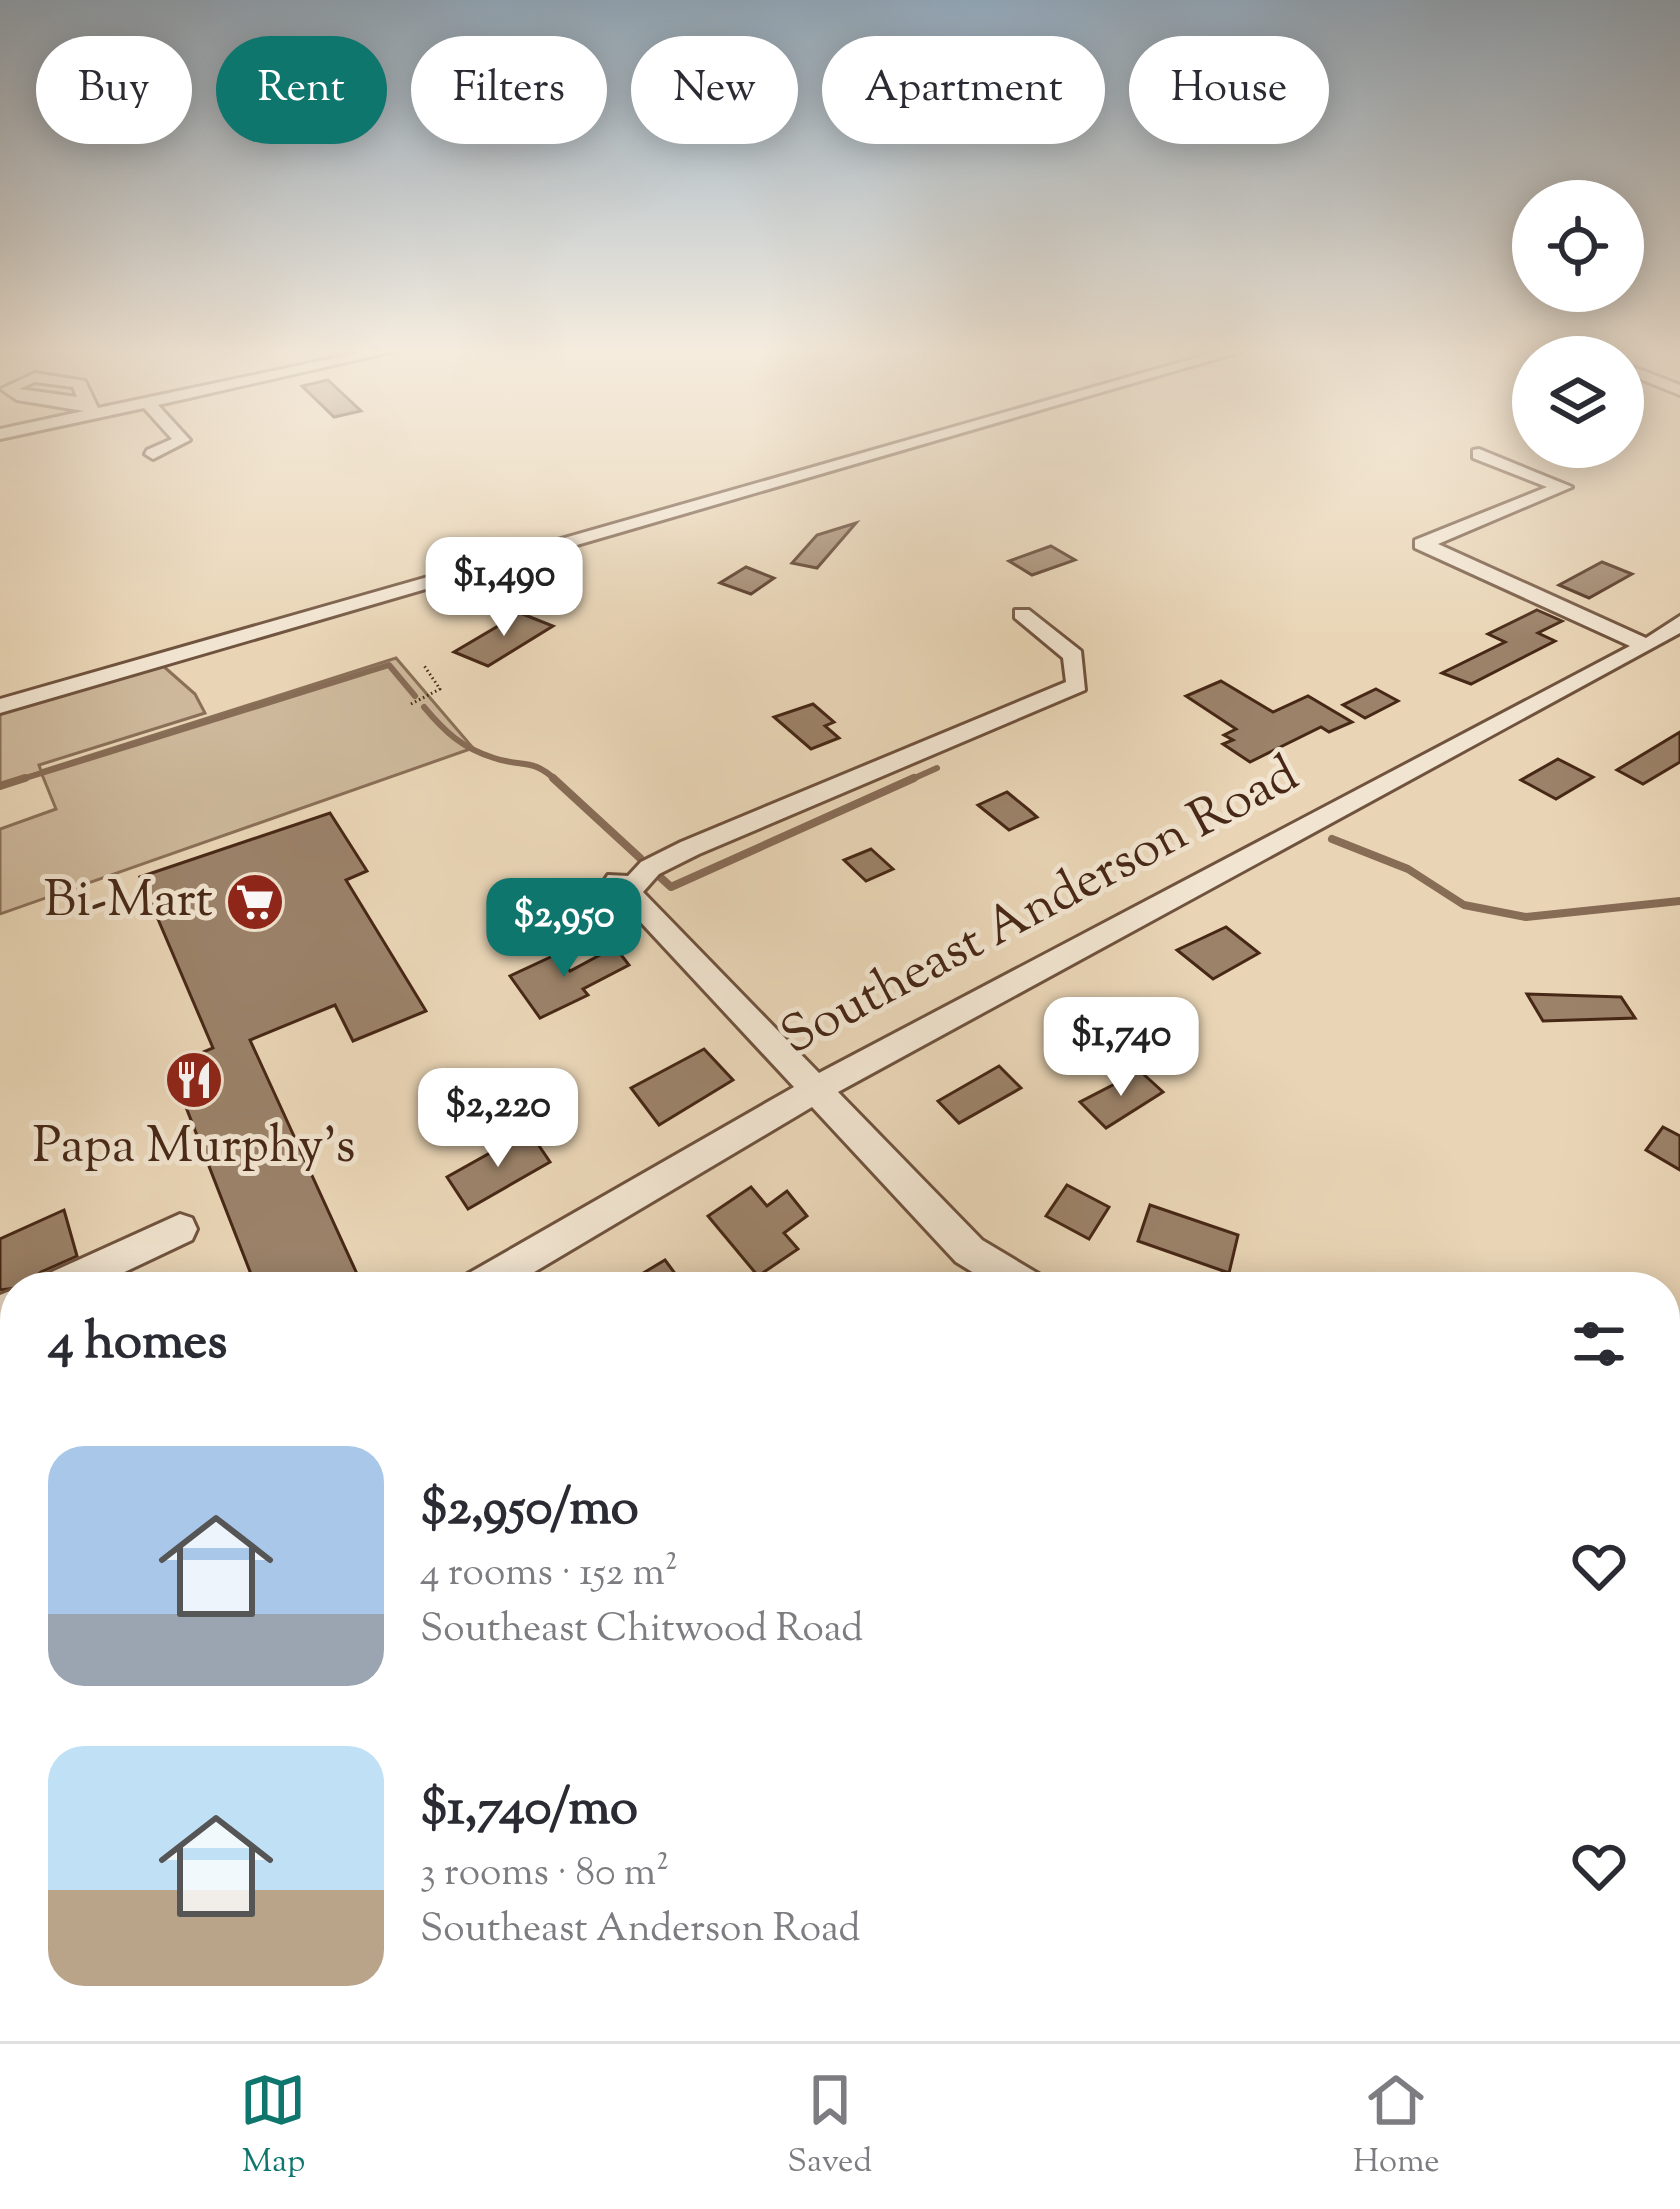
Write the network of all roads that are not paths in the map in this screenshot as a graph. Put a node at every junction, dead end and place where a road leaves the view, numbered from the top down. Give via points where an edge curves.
1 (169, 446) edge
2 (904, 446) edge
3 (153, 454) dead end
4 (1480, 454) dead end
5 (1022, 614) dead end
6 (1663, 635) edge
7 (0, 706) edge
8 (815, 1089) junction
9 (180, 1229) dead end
10 (88, 1272) edge
11 (503, 1272) edge
12 (1004, 1272) edge

1 - 3 street
2 - 7 street
4 - 6 street via 1563,487 1422,544
5 - 8 street via 1073,656 1077,686 690,848 623,886
6 - 8 street, Southeast Anderson Road
8 - 11 street, Southeast Anderson Road
8 - 12 street via 969,1251
9 - 10 street

